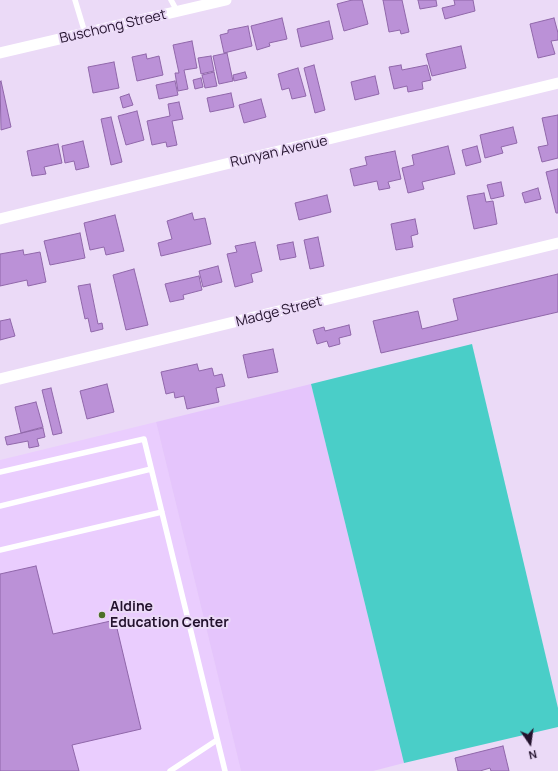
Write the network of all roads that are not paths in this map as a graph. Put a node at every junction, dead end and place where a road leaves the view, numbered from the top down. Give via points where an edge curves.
1 (75, 0) edge
2 (171, 0) edge
3 (226, 0) edge
4 (178, 12) junction
5 (85, 33) junction
6 (0, 53) edge
7 (558, 83) edge
8 (0, 219) edge
9 (558, 243) edge
10 (0, 379) edge
11 (151, 469) junction
12 (0, 472) edge
13 (0, 506) edge
14 (162, 512) junction
15 (0, 550) edge
16 (218, 740) junction
17 (170, 771) edge
18 (225, 771) edge

1 - 5 lane
2 - 4 lane
3 - 4 street, Buschong Street
4 - 5 street, Buschong Street
5 - 6 street, Buschong Street
7 - 8 street, Runyan Avenue
9 - 10 street, Madge Street
11 - 12 lane via 144,439
11 - 13 lane
11 - 14 lane
14 - 15 lane
14 - 16 lane
16 - 17 lane
16 - 18 lane

